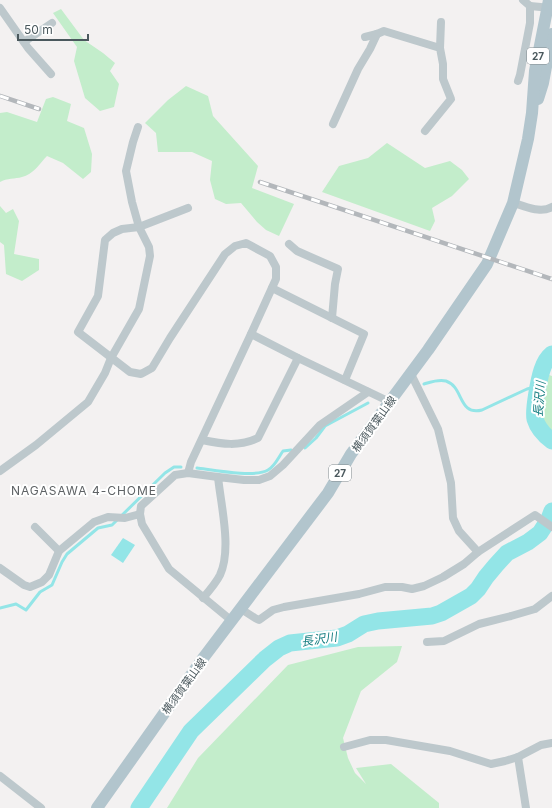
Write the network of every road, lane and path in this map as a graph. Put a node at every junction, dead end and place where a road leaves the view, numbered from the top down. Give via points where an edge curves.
1 (523, 0) edge
2 (550, 5) edge
3 (530, 6) junction
4 (0, 8) edge
5 (441, 22) dead end
6 (52, 23) dead end
7 (377, 34) junction
8 (552, 34) edge
9 (365, 37) dead end
10 (24, 42) junction
11 (440, 48) junction
12 (51, 74) dead end
13 (518, 81) dead end
14 (532, 113) junction
15 (334, 124) dead end
16 (138, 127) dead end
17 (424, 131) dead end
18 (512, 203) junction
19 (552, 207) edge
20 (188, 208) dead end
21 (139, 228) junction
22 (289, 244) dead end
23 (272, 288) junction
24 (332, 318) junction
25 (251, 334) junction
26 (111, 358) junction
27 (298, 358) junction
28 (410, 372) junction
29 (345, 380) junction
30 (368, 392) junction
31 (390, 402) junction
32 (202, 440) junction
33 (0, 472) edge
34 (188, 473) junction
35 (218, 477) junction
36 (140, 514) junction
37 (35, 527) dead end
38 (552, 527) edge
39 (59, 551) junction
40 (478, 552) junction
41 (0, 568) edge
42 (552, 596) edge
43 (203, 598) junction
44 (241, 609) junction
45 (232, 621) junction
46 (427, 642) dead end
47 (552, 743) edge
48 (344, 746) dead end
49 (518, 757) junction
50 (0, 776) edge
51 (41, 808) edge
52 (98, 808) edge
53 (526, 808) edge

1 - 3 street
2 - 3 street
2 - 14 main road, 横須賀葉山線 / 27 via 535,71
3 - 13 street via 530,23
4 - 10 street
5 - 11 street
6 - 10 street
7 - 9 street
7 - 11 street via 384,31
7 - 15 street via 358,69
8 - 14 main road, 横須賀葉山線 / 27 via 543,83
10 - 12 street
11 - 17 street via 443,79 451,100
14 - 18 main road, 横須賀葉山線 / 27
16 - 21 street via 126,171
18 - 19 street via 540,211
18 - 28 main road, 横須賀葉山線 / 27 via 487,264
20 - 21 street
21 - 26 street via 149,247 150,256 139,308
21 - 26 street via 122,229 105,240 98,296 78,332
22 - 24 street via 297,252 338,269
23 - 24 street
23 - 25 street
23 - 26 street via 276,279 276,267 270,256 246,243 235,246 225,254 152,368 141,374 130,372
24 - 29 street via 364,334
25 - 27 street
25 - 32 street
26 - 33 street via 88,402
27 - 29 street
27 - 32 street via 258,438 247,443 224,444
28 - 31 main road, 横須賀葉山線 / 27
28 - 40 street via 438,429 451,483 453,518 459,531
29 - 30 street
30 - 31 street
30 - 35 street via 320,425 270,476 259,480
31 - 44 main road, 横須賀葉山線 / 27 via 351,454 328,493
32 - 34 street
34 - 35 street
34 - 36 street via 176,475 160,488 141,506
35 - 43 street via 226,549 225,562 219,577
36 - 39 street via 126,518 108,517 94,522
36 - 43 street via 142,524 169,570
37 - 39 street
38 - 40 street via 535,515
39 - 41 street via 48,575 42,582 30,587
40 - 44 street via 443,577 412,589 385,587 273,610 259,620
42 - 46 street via 535,608 479,624 444,641
43 - 45 street
44 - 45 main road, 横須賀葉山線 / 27
45 - 52 main road, 横須賀葉山線 / 27
47 - 49 street via 541,745
48 - 49 street via 370,740 386,740 450,751 491,764
49 - 53 street
50 - 51 street

